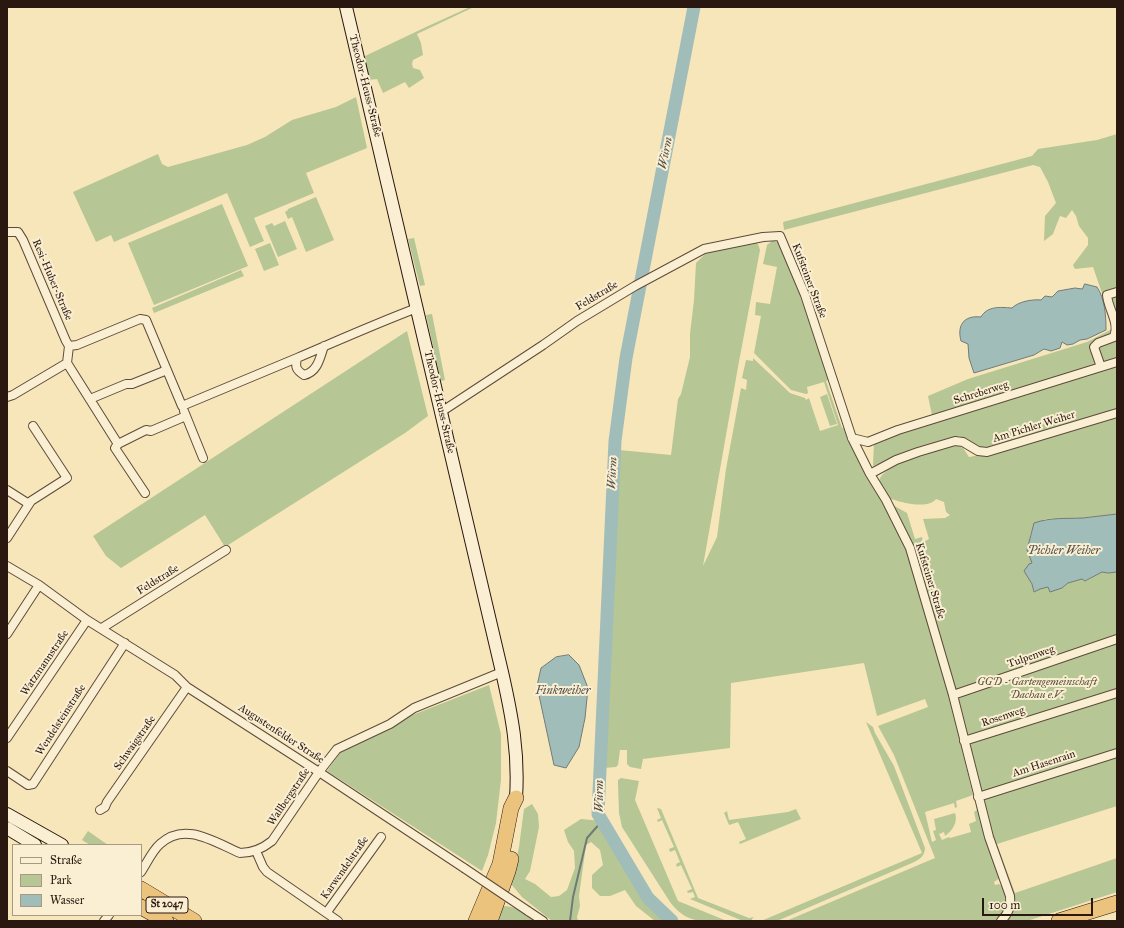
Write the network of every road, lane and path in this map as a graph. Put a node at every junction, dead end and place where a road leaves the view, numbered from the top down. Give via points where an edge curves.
1 (346, 7) edge
2 (7, 232) edge
3 (780, 236) joint
4 (1117, 292) edge
5 (418, 308) junction
6 (69, 346) junction
7 (324, 346) junction
8 (297, 358) junction
9 (1117, 362) edge
10 (67, 363) junction
11 (1101, 367) junction
12 (167, 370) junction
13 (7, 397) edge
14 (90, 399) junction
15 (182, 406) junction
16 (441, 412) junction
17 (1117, 413) edge
18 (186, 416) junction
19 (33, 426) dead end
20 (852, 438) junction
21 (118, 444) junction
22 (203, 458) dead end
23 (870, 474) junction
24 (7, 490) edge
25 (145, 493) dead end
26 (29, 504) junction
27 (7, 538) edge
28 (226, 550) dead end
29 (7, 567) edge
30 (39, 586) junction
31 (87, 620) junction
32 (102, 628) junction
33 (7, 634) edge
34 (1117, 639) edge
35 (125, 643) junction
36 (502, 672) junction
37 (187, 687) junction
38 (1117, 693) edge
39 (953, 696) junction
40 (7, 738) edge
41 (964, 741) junction
42 (1117, 753) edge
43 (7, 771) edge
44 (319, 772) junction
45 (978, 797) junction
46 (516, 798) junction
47 (100, 810) dead end
48 (7, 814) edge
49 (7, 828) edge
50 (381, 836) dead end
51 (33, 844) edge
52 (60, 844) edge
53 (256, 851) junction
54 (142, 871) edge
55 (142, 890) edge
56 (1117, 903) edge
57 (142, 907) edge
58 (327, 912) junction
59 (166, 921) edge
60 (194, 921) edge
61 (338, 921) edge
62 (476, 921) edge
63 (490, 921) edge
64 (543, 921) edge
65 (1001, 921) edge
66 (1059, 921) edge

1 - 5 street, Theodor-Heuss-Straße
2 - 6 street, Resi-Huber-Straße via 18,232 23,240
3 - 16 street, Feldstraße via 704,249 576,321
3 - 20 street, Kufsteiner Straße via 805,295
4 - 11 street via 1107,295 1116,326 1114,337 1094,347
5 - 7 street
5 - 16 street, Theodor-Heuss-Straße
6 - 10 street
6 - 12 street via 144,318
7 - 8 street
7 - 8 street via 317,366 309,374 304,375 297,370
8 - 15 street
9 - 11 street, Schreberweg
10 - 13 street
10 - 14 street
11 - 20 street, Schreberweg via 898,430 868,442
12 - 14 street
12 - 15 street
14 - 21 street
15 - 18 street
16 - 36 street, Theodor-Heuss-Straße
17 - 23 street, Am Pichler Weiher via 987,452 978,451 963,442 955,442 896,460
18 - 21 street via 151,431 146,430
18 - 22 street
19 - 26 street via 66,478
20 - 23 street, Kufsteiner Straße
21 - 25 street via 116,448
23 - 39 street, Kufsteiner Straße via 910,548
24 - 26 street
26 - 27 street
28 - 32 street, Feldstraße
29 - 30 street, Augustenfelder Straße
30 - 31 street, Augustenfelder Straße
30 - 33 street
31 - 32 street, Augustenfelder Straße
31 - 40 street, Watzmannstraße
32 - 35 street, Augustenfelder Straße
34 - 39 street, Tulpenweg
35 - 37 street, Augustenfelder Straße via 175,675
35 - 43 street, Wendelsteinstraße via 33,784 28,785
36 - 44 street, Wallbergstraße via 414,708 390,724 337,749
36 - 46 street, Theodor-Heuss-Straße via 516,744
37 - 44 street, Augustenfelder Straße
37 - 47 street, Schwaigstraße via 105,807
38 - 41 street, Rosenweg
39 - 41 street, Kufsteiner Straße
41 - 45 street, Kufsteiner Straße
42 - 45 street, Am Hasenrain
44 - 53 street, Wallbergstraße via 272,841
44 - 64 street, Augustenfelder Straße, bridge
45 - 65 street, Kufsteiner Straße via 1010,896 1009,910
46 - 62 highway via 511,808 500,864
46 - 63 highway via 519,810 516,839 508,871
48 - 52 street
49 - 51 street
50 - 58 street, Karwendelstraße
53 - 54 street via 240,853 195,834 183,832 172,835 160,844
53 - 58 street, Karwendelstraße via 267,872
55 - 60 highway, St 2047
56 - 66 highway
57 - 59 highway, St 2047
58 - 61 street, Karwendelstraße

